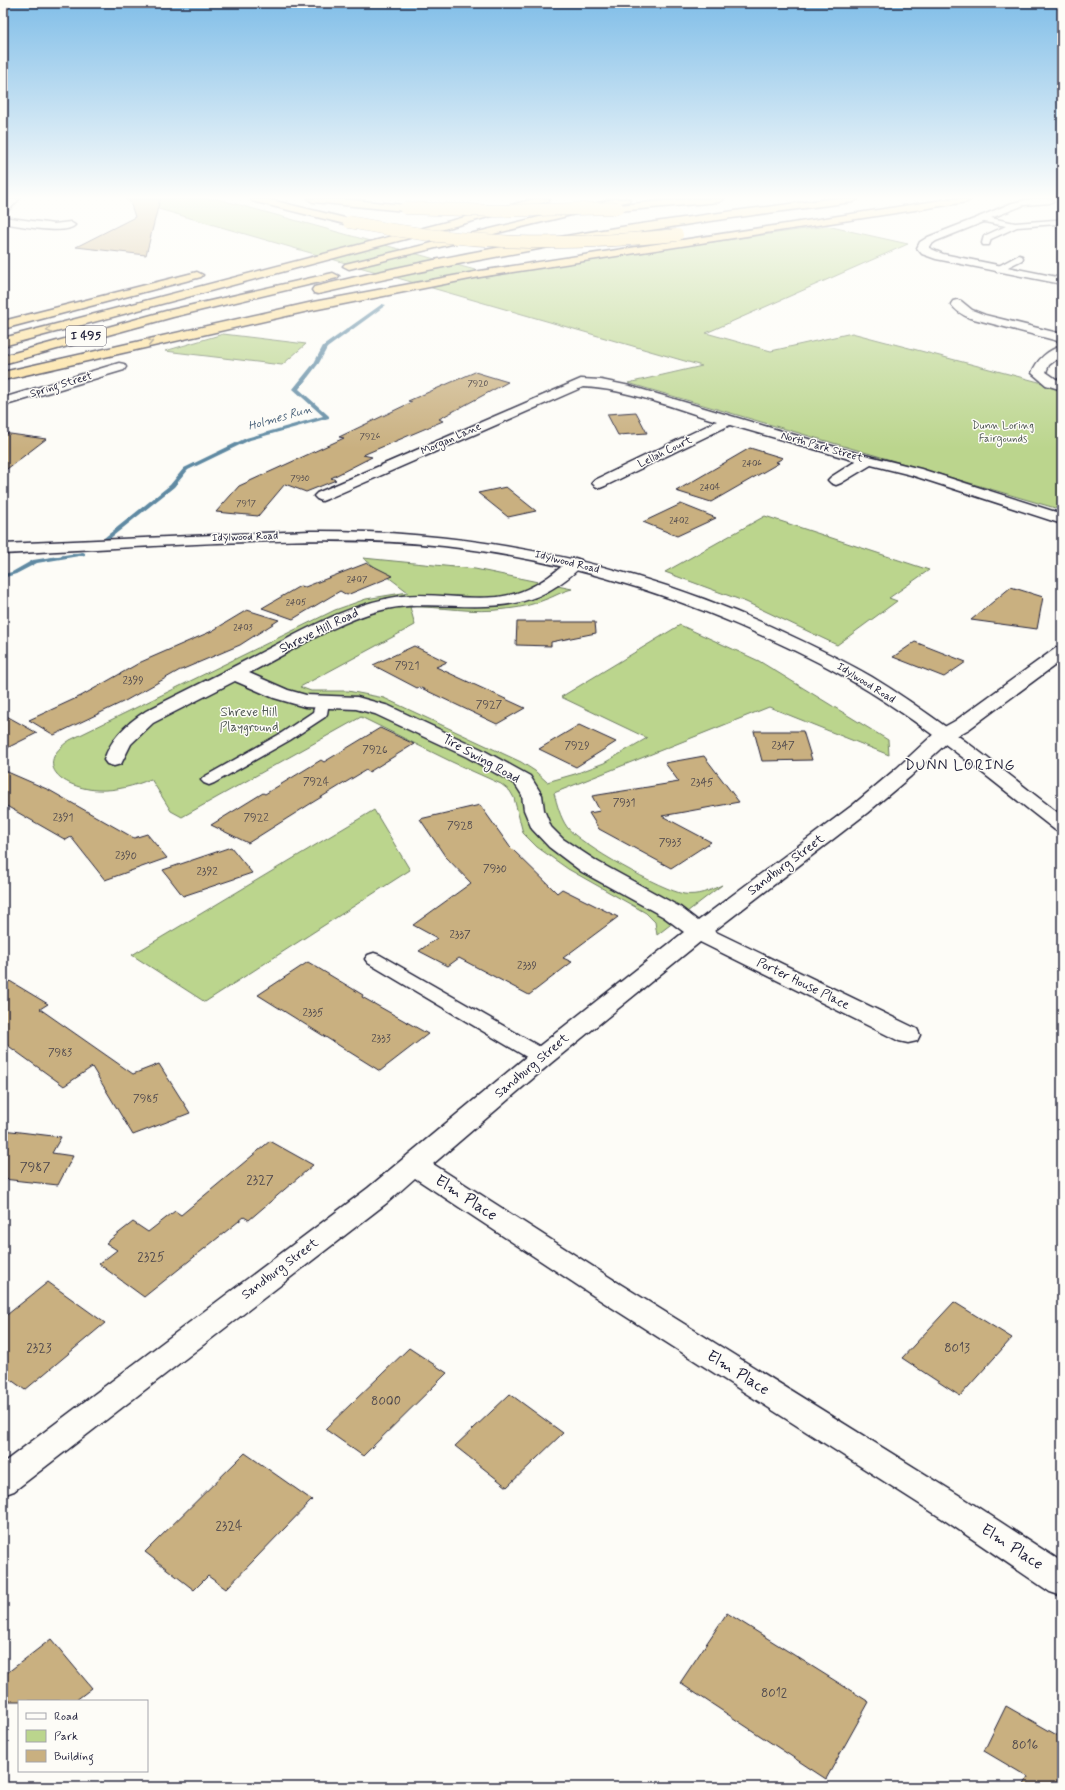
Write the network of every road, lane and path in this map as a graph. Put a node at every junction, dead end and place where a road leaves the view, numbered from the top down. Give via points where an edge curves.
1 (167, 283) edge
2 (228, 283) edge
3 (235, 283) edge
4 (287, 283) edge
5 (303, 283) edge
6 (348, 283) edge
7 (435, 283) edge
8 (181, 295) junction
9 (957, 304) dead end
10 (170, 314) junction
11 (215, 315) dead end
12 (185, 323) dead end
13 (3, 325) edge
14 (1062, 338) edge
15 (3, 342) edge
16 (1062, 350) edge
17 (3, 360) edge
18 (120, 366) dead end
19 (3, 372) edge
20 (3, 376) edge
21 (581, 383) joint
22 (1062, 386) edge
23 (3, 402) edge
24 (729, 420) junction
25 (869, 460) junction
26 (836, 480) dead end
27 (600, 483) dead end
28 (322, 496) dead end
29 (1062, 519) edge
30 (3, 549) edge
31 (575, 563) junction
32 (1062, 652) edge
33 (235, 674) junction
34 (322, 702) junction
35 (944, 735) junction
36 (114, 760) dead end
37 (209, 780) dead end
38 (1062, 826) edge
39 (698, 932) junction
40 (374, 959) dead end
41 (908, 1035) dead end
42 (542, 1057) junction
43 (415, 1165) junction
44 (3, 1481) edge
45 (1062, 1580) edge

1 - 13 highway, I 495
2 - 8 highway, I 495
3 - 8 highway
4 - 10 highway
5 - 10 highway, I 495
6 - 11 highway
20 -> 7 highway via 313,306
8 -> 15 highway, I 495
9 - 14 street via 960,309 981,318
10 - 17 highway, I 495
12 - 19 highway, I 495
16 - 22 street via 1039,368 1043,378
18 - 23 street, Spring Street
21 - 24 street, North Park Street via 619,387
21 - 28 street, Morgan Lane
24 - 25 street, North Park Street
24 - 27 street, Lellah Court
25 - 26 street
25 - 29 street, North Park Street via 916,472
30 - 31 street, Idylwood Road via 336,535 440,540 532,553
31 - 33 street, Shreve Hill Road via 557,579 517,598 498,601 404,601 374,606 339,620
31 - 35 street, Idylwood Road via 680,594 777,635 866,681
32 - 35 street, Sandburg Street via 962,725
33 - 34 street, Tire Swing Road via 281,694 305,701
33 - 36 street, Shreve Hill Road via 153,714 121,742
34 - 37 lane via 320,714
34 - 39 street, Tire Swing Road via 357,703 382,710 474,753 523,780 532,795 534,810 542,829 556,844 590,867 672,912
35 - 38 street, Idylwood Road
35 - 39 street, Sandburg Street via 860,808
39 - 41 street, Porter House Place
39 - 42 street, Sandburg Street
40 - 42 lane
42 - 43 street, Sandburg Street
43 - 44 street, Sandburg Street
43 - 45 street, Elm Place

